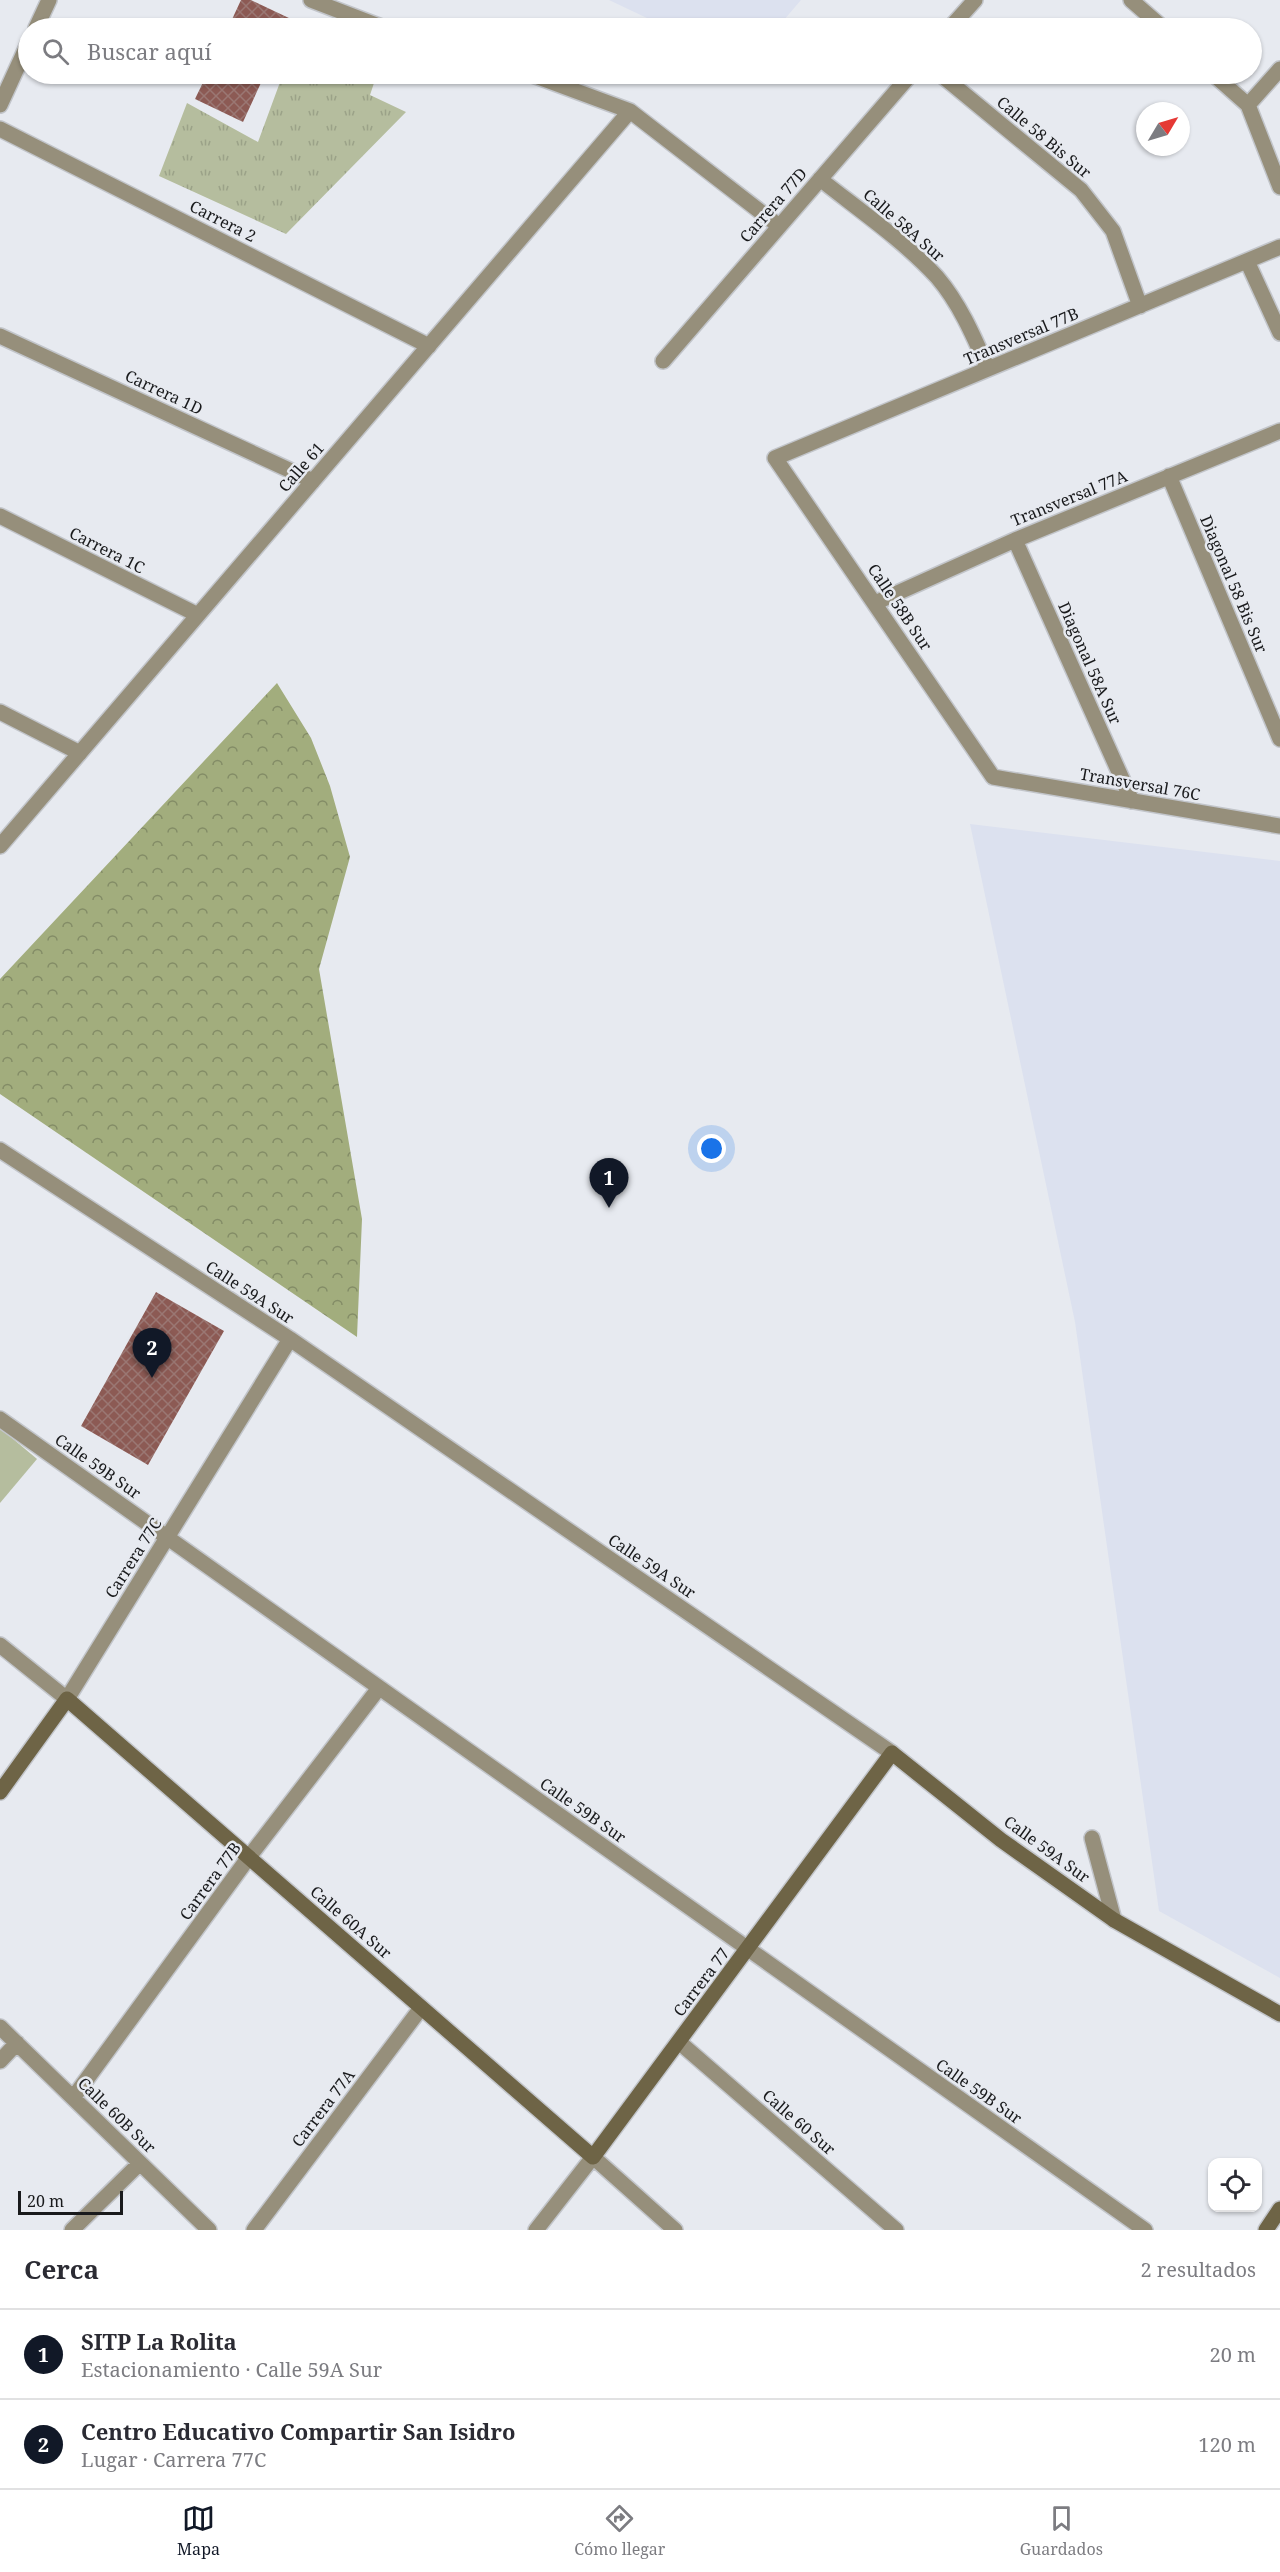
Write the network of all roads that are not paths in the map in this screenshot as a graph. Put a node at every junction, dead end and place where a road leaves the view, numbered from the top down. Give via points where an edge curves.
1 (50, 0) edge
2 (311, 0) edge
3 (975, 0) edge
4 (1131, 0) edge
5 (41, 18) edge
6 (358, 18) edge
7 (959, 18) edge
8 (1152, 18) edge
9 (18, 66) edge
10 (1280, 69) edge
11 (557, 84) edge
12 (902, 84) edge
13 (952, 84) edge
14 (1224, 84) edge
15 (0, 105) edge
16 (1248, 105) junction
17 (630, 111) junction
18 (0, 129) edge
19 (820, 179) junction
20 (1280, 187) edge
21 (779, 226) junction
22 (1280, 247) edge
23 (1247, 261) junction
24 (1140, 306) junction
25 (1280, 333) edge
26 (0, 336) edge
27 (429, 346) junction
28 (663, 361) dead end
29 (988, 369) junction
30 (1280, 431) edge
31 (776, 458) joint
32 (1169, 476) junction
33 (313, 481) junction
34 (0, 516) edge
35 (1015, 540) junction
36 (875, 603) junction
37 (198, 615) junction
38 (0, 712) edge
39 (1280, 739) edge
40 (80, 753) junction
41 (993, 777) joint
42 (1132, 801) junction
43 (1280, 826) edge
44 (0, 846) edge
45 (0, 1150) edge
46 (290, 1339) junction
47 (0, 1419) edge
48 (167, 1537) junction
49 (0, 1645) edge
50 (379, 1688) junction
51 (67, 1699) junction
52 (892, 1753) junction
53 (0, 1792) edge
54 (1092, 1838) dead end
55 (249, 1857) junction
56 (1114, 1920) junction
57 (748, 1948) junction
58 (422, 2008) junction
59 (1280, 2014) edge
60 (0, 2027) edge
61 (679, 2042) junction
62 (17, 2043) junction
63 (0, 2061) edge
64 (73, 2098) junction
65 (593, 2157) junction
66 (140, 2163) junction
67 (1280, 2209) edge
68 (72, 2230) edge
69 (209, 2230) edge
70 (254, 2230) edge
71 (536, 2230) edge
72 (675, 2230) edge
73 (896, 2230) edge
74 (1144, 2230) edge
75 (1266, 2230) edge

1 - 5 street
2 - 6 street
3 - 7 street
4 - 8 street
9 - 15 street
10 - 16 street
11 - 17 street
12 - 19 street, Carrera 77D
13 - 24 street, Calle 58 Bis Sur via 1081,190 1113,231
14 - 16 street
16 - 20 street
17 - 21 street
17 - 27 street, Calle 61
18 - 27 street, Carrera 2
19 - 21 street, Carrera 77D
19 - 29 street, Calle 58A Sur via 903,245 937,278 963,315
21 - 28 street, Carrera 77D
22 - 23 street, Transversal 77B
23 - 24 street, Transversal 77B
23 - 25 street
24 - 29 street, Transversal 77B
26 - 33 street, Carrera 1D
27 - 33 street, Calle 61
29 - 31 street, Transversal 77B
30 - 32 street, Transversal 77A
31 - 36 street, Calle 58B Sur
32 - 35 street, Transversal 77A
32 - 39 street, Diagonal 58 Bis Sur
33 - 37 street, Calle 61
34 - 37 street, Carrera 1C
35 - 36 street, Transversal 77A
35 - 42 street, Diagonal 58A Sur
36 - 41 street, Calle 58B Sur
37 - 40 street, Calle 61
38 - 40 street
40 - 44 street, Calle 61
41 - 42 street, Transversal 76C
42 - 43 street, Transversal 76C
45 - 46 street, Calle 59A Sur
46 - 48 street, Carrera 77C
46 - 52 street, Calle 59A Sur
47 - 48 street, Calle 59B Sur
48 - 50 street, Calle 59B Sur
48 - 51 street, Carrera 77C
49 - 51 street, Calle 60A Sur
50 - 55 street, Carrera 77B
50 - 57 street, Calle 59B Sur
51 - 53 street, Carrera 77C
51 - 55 street, Calle 60A Sur
52 - 56 street, Calle 59A Sur via 1001,1840
52 - 57 street, Carrera 77
54 - 56 street
55 - 58 street, Calle 60A Sur
55 - 64 street, Carrera 77B
56 - 59 street, Calle 59A Sur
57 - 61 street, Carrera 77
57 - 74 street, Calle 59B Sur
58 - 65 street, Calle 60A Sur
58 - 70 street, Carrera 77A
60 - 62 street, Calle 60B Sur
61 - 65 street, Carrera 77
61 - 73 street, Calle 60 Sur
62 - 63 street
62 - 64 street, Calle 60B Sur
64 - 66 street, Calle 60B Sur
65 - 71 street, Carrera 77
65 - 72 street, Calle 60A Sur
66 - 68 street
66 - 69 street, Calle 60B Sur
67 - 75 street

